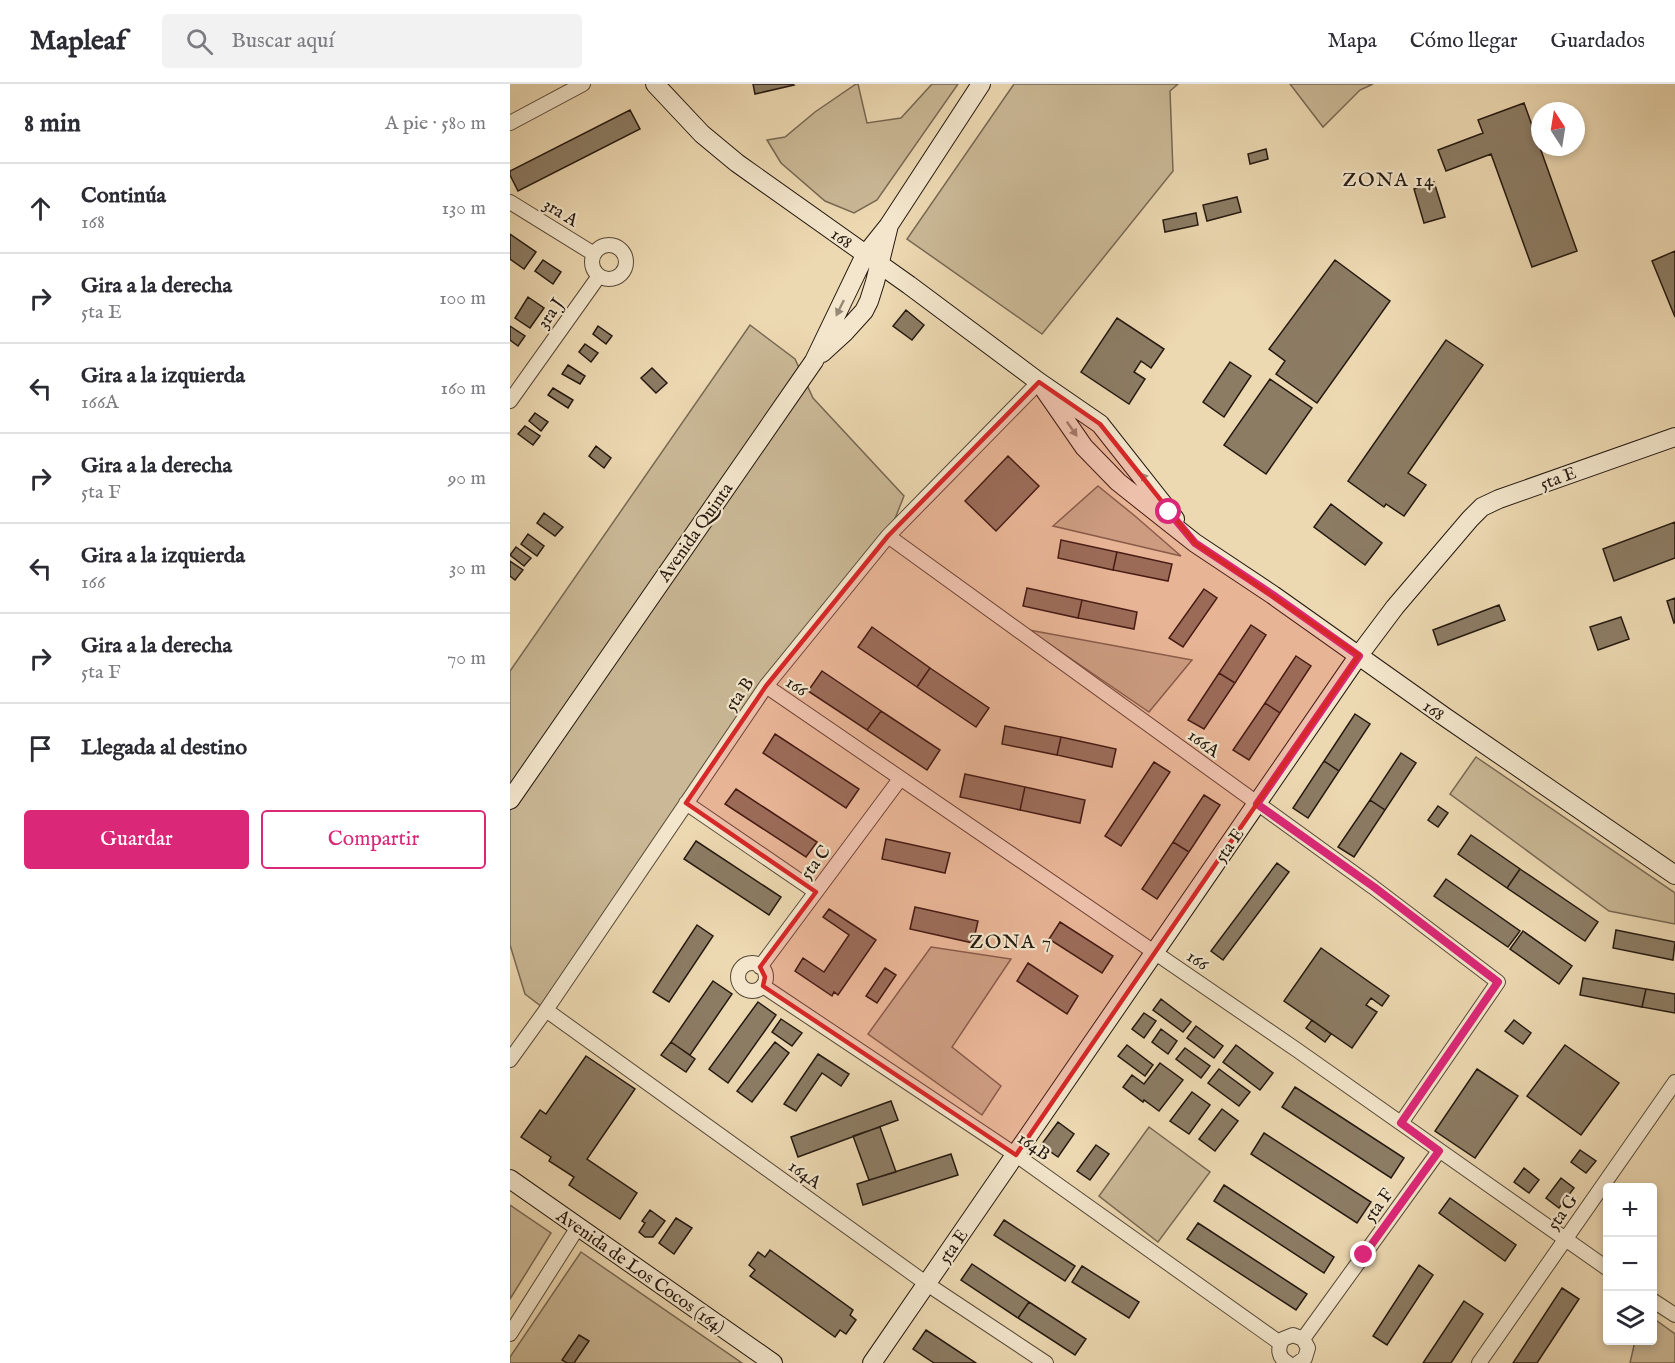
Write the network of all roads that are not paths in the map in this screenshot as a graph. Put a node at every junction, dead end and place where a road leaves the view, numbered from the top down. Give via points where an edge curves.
1 (583, 84) edge
2 (655, 84) edge
3 (981, 84) edge
4 (510, 123) edge
5 (510, 202) edge
6 (594, 254) junction
7 (872, 260) junction
8 (599, 276) junction
9 (909, 285) junction
10 (869, 301) junction
11 (814, 361) junction
12 (1039, 382) junction
13 (510, 401) edge
14 (1675, 437) edge
15 (888, 536) junction
16 (1195, 543) junction
17 (1359, 656) junction
18 (766, 687) junction
19 (900, 779) junction
20 (510, 800) edge
21 (686, 803) junction
22 (1257, 804) junction
23 (1675, 875) edge
24 (816, 891) junction
25 (1155, 952) junction
26 (760, 967) junction
27 (763, 986) junction
28 (546, 1010) junction
29 (510, 1060) edge
30 (1675, 1082) edge
31 (1401, 1123) junction
32 (1439, 1151) junction
33 (1016, 1155) junction
34 (510, 1179) edge
35 (578, 1227) junction
36 (1565, 1239) junction
37 (1603, 1266) edge
38 (927, 1284) junction
39 (1657, 1303) edge
40 (1675, 1315) edge
41 (510, 1334) edge
42 (1303, 1339) junction
43 (1280, 1344) junction
44 (773, 1363) edge
45 (872, 1363) edge
46 (1046, 1363) edge
47 (1288, 1363) edge
48 (1298, 1363) edge
49 (1479, 1363) edge

1 - 4 street
2 - 7 street, 168 via 702,134 737,163
3 - 7 street via 889,225
5 - 6 street, 3ra A
6 - 8 street via 593,268
6 - 8 street via 608,244 619,248 626,257 619,276
7 - 9 street, 168
7 - 10 street
7 -> 11 street, Avenida Quinta
8 - 13 street, 3ra J
9 - 10 street via 888,290
9 - 12 street, 168
10 - 11 street via 845,332
11 - 20 street, Avenida Quinta
12 - 15 street, 5ta B
12 -> 16 street, 168 via 1084,447 1118,483
16 -> 12 street, 168 via 1100,424
14 - 17 street, 5ta E via 1482,507
15 - 18 street, 5ta B
15 - 22 street, 166A
16 - 17 street, 168
17 - 22 street, 5ta E
17 - 23 street, 168
18 - 19 street, 166
18 - 21 street, 5ta B
19 - 24 street, 5ta C
19 - 25 street, 166
21 - 24 street
21 - 28 street, 5ta B
22 - 25 street, 5ta E
22 - 31 street, 166A via 1498,982
24 - 26 street, 5ta C
25 - 31 street, 166
25 - 33 street, 5ta E
26 - 27 street via 765,973
26 - 27 street via 746,965 739,972 738,981 747,991
27 - 33 street, 164B
28 - 29 street, 5ta B
28 - 38 street, 164A
30 - 36 street, 5ta G
31 - 32 street, 166
32 - 36 street, 166
32 - 42 street, 5ta F
33 - 38 street, 5ta E
33 - 43 street, 164B
34 - 35 street, Avenida de Los Cocos (164)
35 - 41 street
35 - 44 street, Avenida de Los Cocos (164)
36 - 37 street, 166
36 - 49 street, 5ta G
38 - 45 street, 5ta E
38 - 46 street, 164A
39 - 40 street
42 - 43 street via 1293,1335
42 - 48 street via 1307,1353
43 - 47 street via 1281,1357

